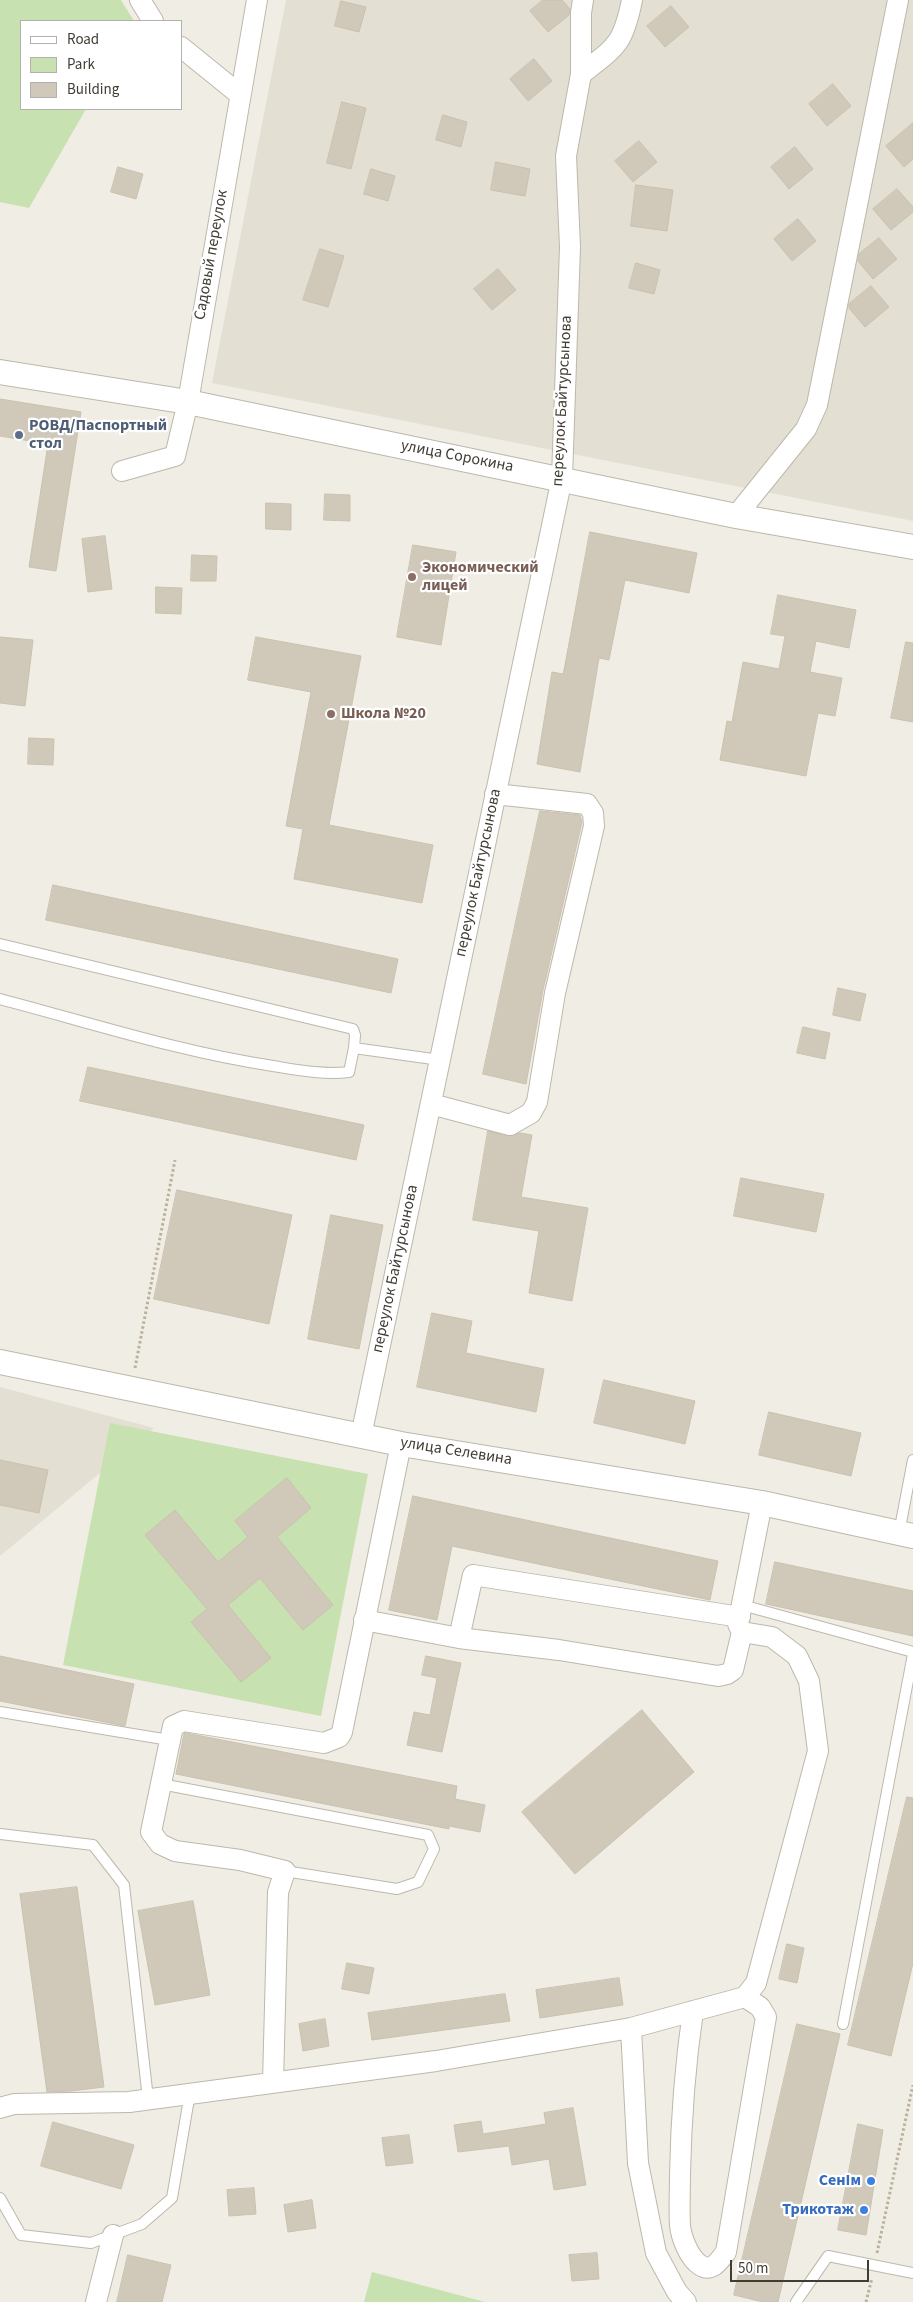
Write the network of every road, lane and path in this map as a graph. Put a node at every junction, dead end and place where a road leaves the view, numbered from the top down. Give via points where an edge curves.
1 (140, 0) edge
2 (257, 0) edge
3 (583, 0) edge
4 (632, 0) edge
5 (898, 0) edge
6 (152, 20) edge
7 (182, 48) edge
8 (581, 74) junction
9 (239, 94) junction
10 (0, 372) edge
11 (188, 402) junction
12 (122, 470) dead end
13 (562, 478) junction
14 (736, 516) junction
15 (913, 547) edge
16 (496, 794) junction
17 (0, 944) edge
18 (0, 999) edge
19 (354, 1048) junction
20 (440, 1060) junction
21 (430, 1104) junction
22 (175, 1160) dead end
23 (0, 1362) edge
24 (130, 1389) junction
25 (361, 1436) junction
26 (402, 1444) junction
27 (913, 1460) edge
28 (762, 1503) junction
29 (906, 1534) edge
30 (741, 1618) junction
31 (364, 1620) junction
32 (459, 1638) junction
33 (913, 1653) edge
34 (0, 1712) edge
35 (170, 1740) junction
36 (161, 1784) junction
37 (0, 1834) edge
38 (285, 1871) junction
39 (745, 1997) junction
40 (693, 2011) junction
41 (843, 2024) dead end
42 (631, 2028) junction
43 (273, 2082) junction
44 (913, 2086) edge
45 (190, 2093) junction
46 (148, 2099) junction
47 (0, 2108) edge
48 (0, 2198) edge
49 (113, 2235) junction
50 (875, 2266) junction
51 (913, 2273) edge
52 (96, 2302) edge
53 (686, 2302) edge
54 (796, 2302) edge
55 (866, 2302) edge

1 - 6 street
2 - 9 street, Садовый переулок
3 - 8 street, переулок Байтурсынова
4 - 8 street via 625,31 616,46
5 - 14 street via 817,405 806,430
7 - 9 street
8 - 13 street, переулок Байтурсынова via 566,156 570,247
9 - 11 street, Садовый переулок
10 - 11 street, улица Сорокина
11 - 12 street, Садовый переулок via 175,456
11 - 13 street, улица Сорокина
13 - 14 street, улица Сорокина
13 - 16 street, переулок Байтурсынова
14 - 15 street, улица Сорокина
16 - 20 street, переулок Байтурсынова
16 - 21 street via 587,804 593,813 594,826 555,993 537,1102 531,1114 510,1125
17 - 19 lane via 353,1028
18 - 19 lane via 153,1042 245,1062 330,1074 349,1072
19 - 20 lane
20 - 21 street, переулок Байтурсынова
21 - 25 street, переулок Байтурсынова
22 - 24 path
23 - 24 street, улица Селевина
24 - 25 street, улица Селевина
25 - 26 street, улица Селевина
26 - 28 street, улица Селевина
26 - 31 street
27 - 29 lane
28 - 29 street, улица Селевина
28 - 30 street
30 - 32 street via 733,1670 718,1676 559,1650
30 - 32 street via 473,1575
30 - 33 lane
30 - 39 street via 797,1656 810,1682 818,1751 756,1983
31 - 32 street
31 - 35 street via 339,1737 324,1743 184,1721 173,1726
33 - 41 lane
34 - 35 lane
35 - 36 street
36 - 38 street via 151,1832 160,1844 175,1851 240,1860
36 - 38 lane via 428,1834 434,1849 418,1882 397,1889
37 - 46 lane via 93,1845 124,1885
38 - 43 street via 278,1892
39 - 40 street
39 - 40 street via 760,2007 766,2017 726,2252 716,2266 708,2268 692,2258 680,2226 684,2070
40 - 42 street
42 - 43 street via 436,2061
42 - 53 street via 638,2162 656,2253
43 - 45 street
44 - 50 path
45 - 46 street
45 - 49 lane via 172,2198 142,2224
46 - 47 street via 14,2104
48 - 49 lane via 21,2236 91,2243
49 - 52 street
50 - 51 lane
50 - 54 lane via 828,2256
50 - 55 path

